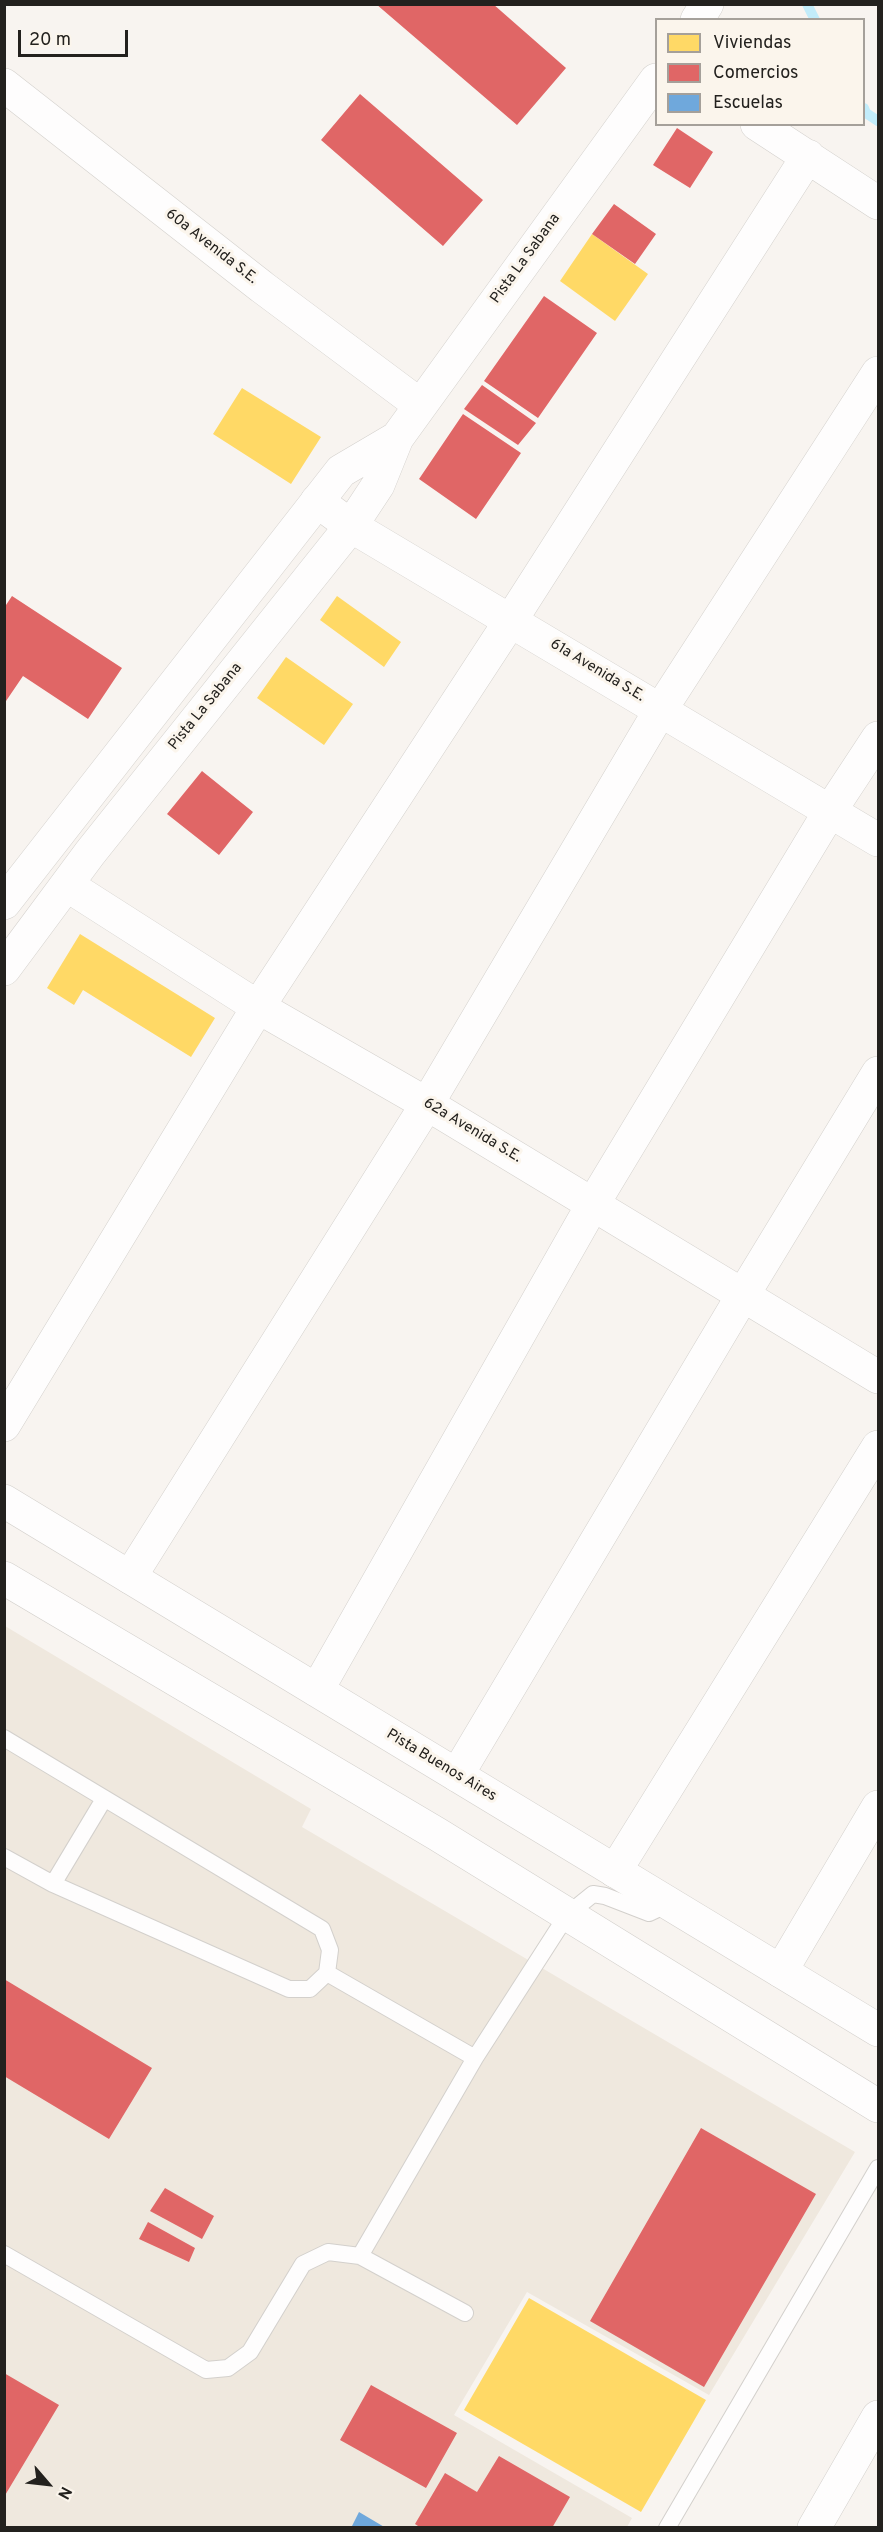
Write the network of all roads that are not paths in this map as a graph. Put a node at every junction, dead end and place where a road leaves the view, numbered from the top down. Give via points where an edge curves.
1 (681, 4) edge
2 (707, 4) edge
3 (695, 18) edge
4 (698, 18) edge
5 (655, 83) edge
6 (4, 85) edge
7 (760, 126) edge
8 (808, 156) junction
9 (879, 203) edge
10 (879, 373) edge
11 (420, 405) junction
12 (397, 438) junction
13 (317, 501) junction
14 (351, 526) junction
15 (511, 620) junction
16 (661, 709) junction
17 (879, 738) edge
18 (830, 811) junction
19 (879, 840) edge
20 (67, 885) junction
21 (4, 903) edge
22 (4, 969) edge
23 (258, 1007) junction
24 (879, 1072) edge
25 (427, 1104) junction
26 (593, 1204) junction
27 (743, 1295) junction
28 (879, 1377) edge
29 (4, 1425) edge
30 (879, 1447) edge
31 (4, 1501) edge
32 (130, 1577) junction
33 (4, 1578) edge
34 (317, 1690) junction
35 (4, 1738) edge
36 (457, 1775) junction
37 (104, 1799) junction
38 (879, 1807) edge
39 (4, 1857) edge
40 (615, 1871) junction
41 (53, 1884) junction
42 (668, 1904) junction
43 (567, 1915) junction
44 (781, 1971) junction
45 (327, 1973) junction
46 (879, 2030) edge
47 (475, 2058) junction
48 (879, 2106) edge
49 (879, 2168) edge
50 (4, 2254) edge
51 (360, 2256) junction
52 (465, 2313) dead end
53 (879, 2416) edge
54 (667, 2528) edge
55 (814, 2528) edge

1 - 3 lane
2 - 4 street
5 - 11 street, Pista La Sabana
6 - 11 street, 60a Avenida S.E.
7 - 8 street
8 - 9 street
8 - 15 street
10 - 16 street
11 - 12 street, Pista La Sabana
12 - 13 street, Pista La Sabana via 341,471
12 - 14 street, Pista La Sabana via 378,485
13 - 14 street, 61a Avenida S.E.
13 - 21 street, Pista La Sabana
14 - 15 street, 61a Avenida S.E.
14 - 20 street, Pista La Sabana
15 - 16 street, 61a Avenida S.E.
15 - 23 street
16 - 18 street, 61a Avenida S.E.
16 - 25 street
17 - 18 street
18 - 19 street, 61a Avenida S.E.
18 - 26 street
20 - 22 street, Pista La Sabana
20 - 23 street, 62a Avenida S.E.
23 - 25 street, 62a Avenida S.E.
23 - 29 street
24 - 27 street
25 - 26 street, 62a Avenida S.E.
25 - 32 street
26 - 27 street, 62a Avenida S.E.
26 - 34 street
27 - 28 street, 62a Avenida S.E.
27 - 36 street
30 - 40 street
31 - 32 street, Pista Buenos Aires
32 - 34 street, Pista Buenos Aires
33 - 43 street
34 - 36 street, Pista Buenos Aires
35 - 37 lane
36 - 40 street, Pista Buenos Aires
37 - 41 lane
37 - 45 lane via 322,1929 330,1950
38 - 44 street
39 - 41 lane
40 - 42 street, Pista Buenos Aires
41 - 45 lane via 289,1989 310,1989
42 - 43 lane via 649,1912 593,1894
42 - 44 street, Pista Buenos Aires
43 - 47 lane
43 - 48 street
44 - 46 street, Pista Buenos Aires
45 - 47 lane
47 - 51 lane
49 - 54 lane
50 - 51 lane via 206,2370 228,2368 250,2352 303,2264 328,2252
51 - 52 lane
53 - 55 street

